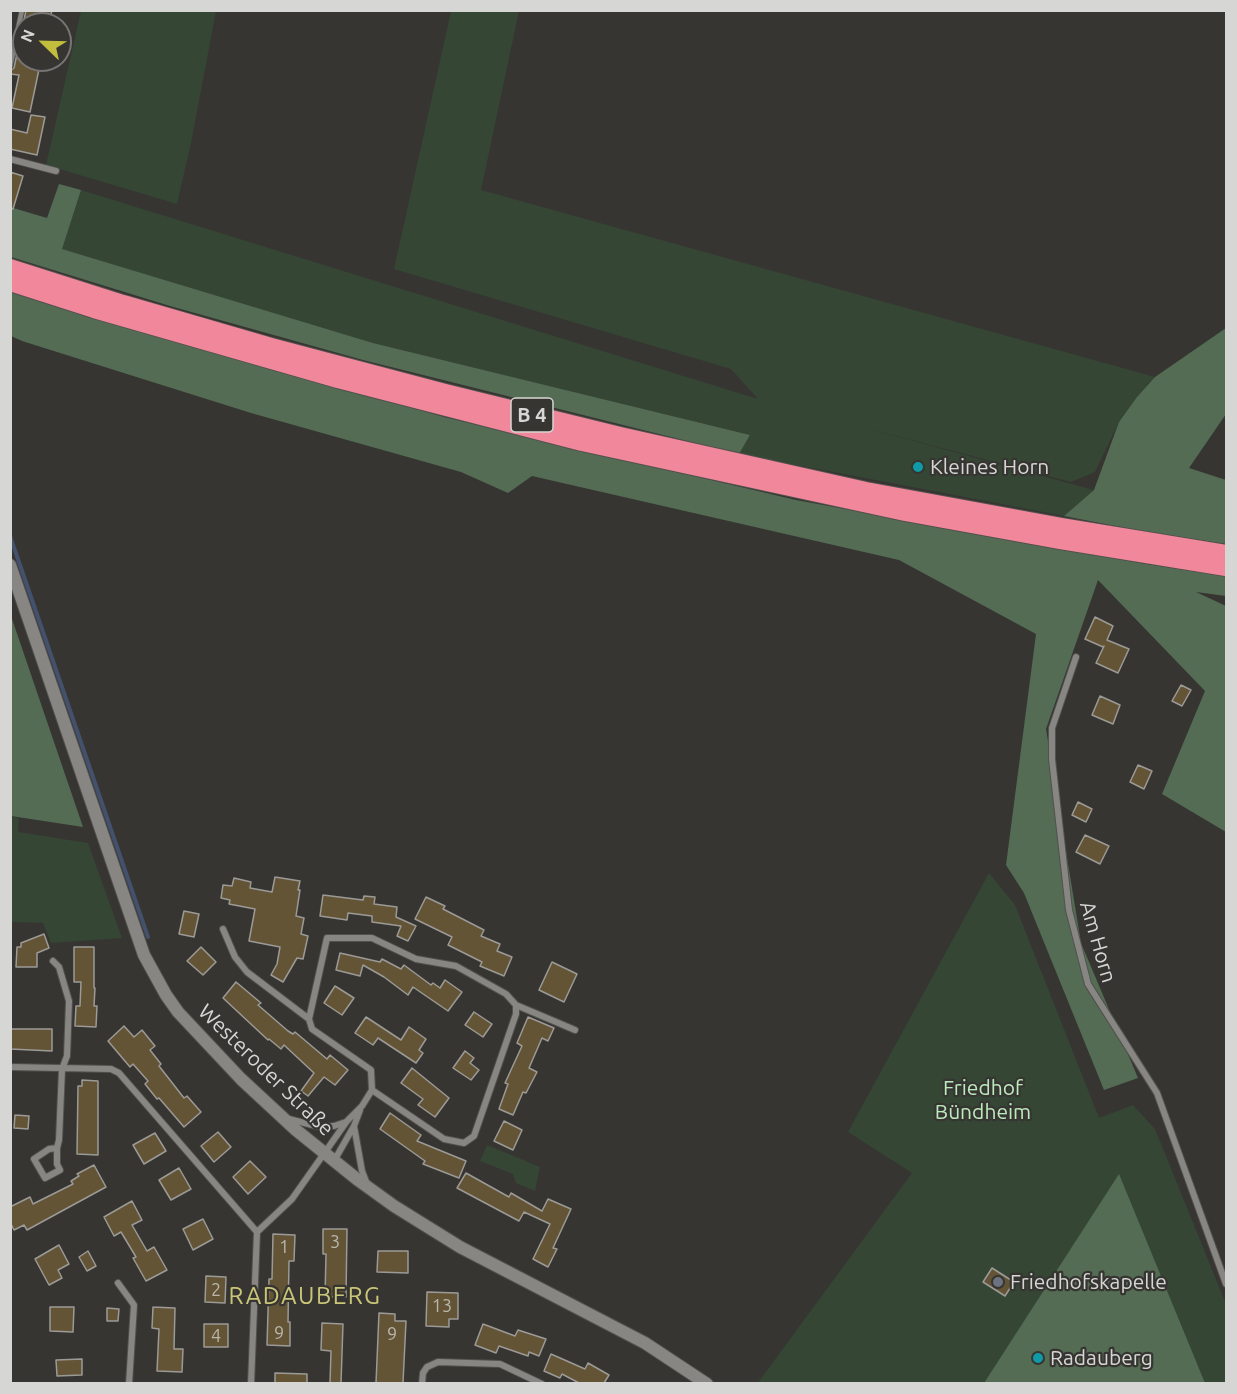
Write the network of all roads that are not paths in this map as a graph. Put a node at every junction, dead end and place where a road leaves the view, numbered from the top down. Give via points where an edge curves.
1 (22, 10) edge
2 (10, 67) edge
3 (10, 159) edge
4 (56, 171) dead end
5 (10, 268) edge
6 (10, 282) edge
7 (1061, 534) junction
8 (1143, 548) junction
9 (1227, 554) edge
10 (10, 565) edge
11 (1227, 567) edge
12 (1076, 657) dead end
13 (223, 929) dead end
14 (53, 961) dead end
15 (516, 1005) junction
16 (309, 1019) junction
17 (575, 1030) dead end
18 (10, 1067) edge
19 (62, 1069) junction
20 (372, 1090) junction
21 (362, 1106) junction
22 (283, 1118) junction
23 (347, 1121) junction
24 (354, 1126) junction
25 (57, 1148) junction
26 (324, 1153) junction
27 (334, 1161) junction
28 (368, 1187) junction
29 (257, 1232) junction
30 (118, 1283) dead end
31 (1227, 1284) edge
32 (129, 1383) edge
33 (251, 1383) edge
34 (422, 1383) edge
35 (542, 1383) edge
36 (706, 1383) edge

1 - 2 lane
3 - 4 street
5 - 7 highway, B 4 via 248,340 445,393
6 - 7 highway, B 4 via 338,379 582,442 792,489
7 - 8 highway, B 4
8 - 9 highway, B 4
8 - 11 highway, B 4
10 - 22 street, Westeroder Straße via 149,963 178,1012
12 - 31 street, Am Horn via 1052,728 1069,910 1088,984 1157,1093
13 - 16 street via 235,957 247,972
14 - 19 street via 69,1001 67,1056
15 - 16 street via 506,994 456,966 416,959 372,938 327,938
15 - 17 street
15 - 20 street via 474,1136 464,1143 444,1139
16 - 20 street via 312,1029 371,1070
18 - 19 street
19 - 25 street
19 - 29 street via 111,1069 119,1073
20 - 21 street
21 - 23 street
21 - 24 street
22 - 23 street via 320,1127
22 - 26 street, Westeroder Straße
23 - 26 street
24 - 27 street
24 - 28 street
25 - 25 street via 34,1159 45,1178 60,1170
26 - 27 street, Westeroder Straße
26 - 29 street via 292,1199
27 - 28 street, Westeroder Straße
28 - 36 street, Westeroder Straße via 460,1246 645,1343
29 - 33 street
30 - 32 street via 134,1305
34 - 35 street via 427,1367 438,1362 500,1364

